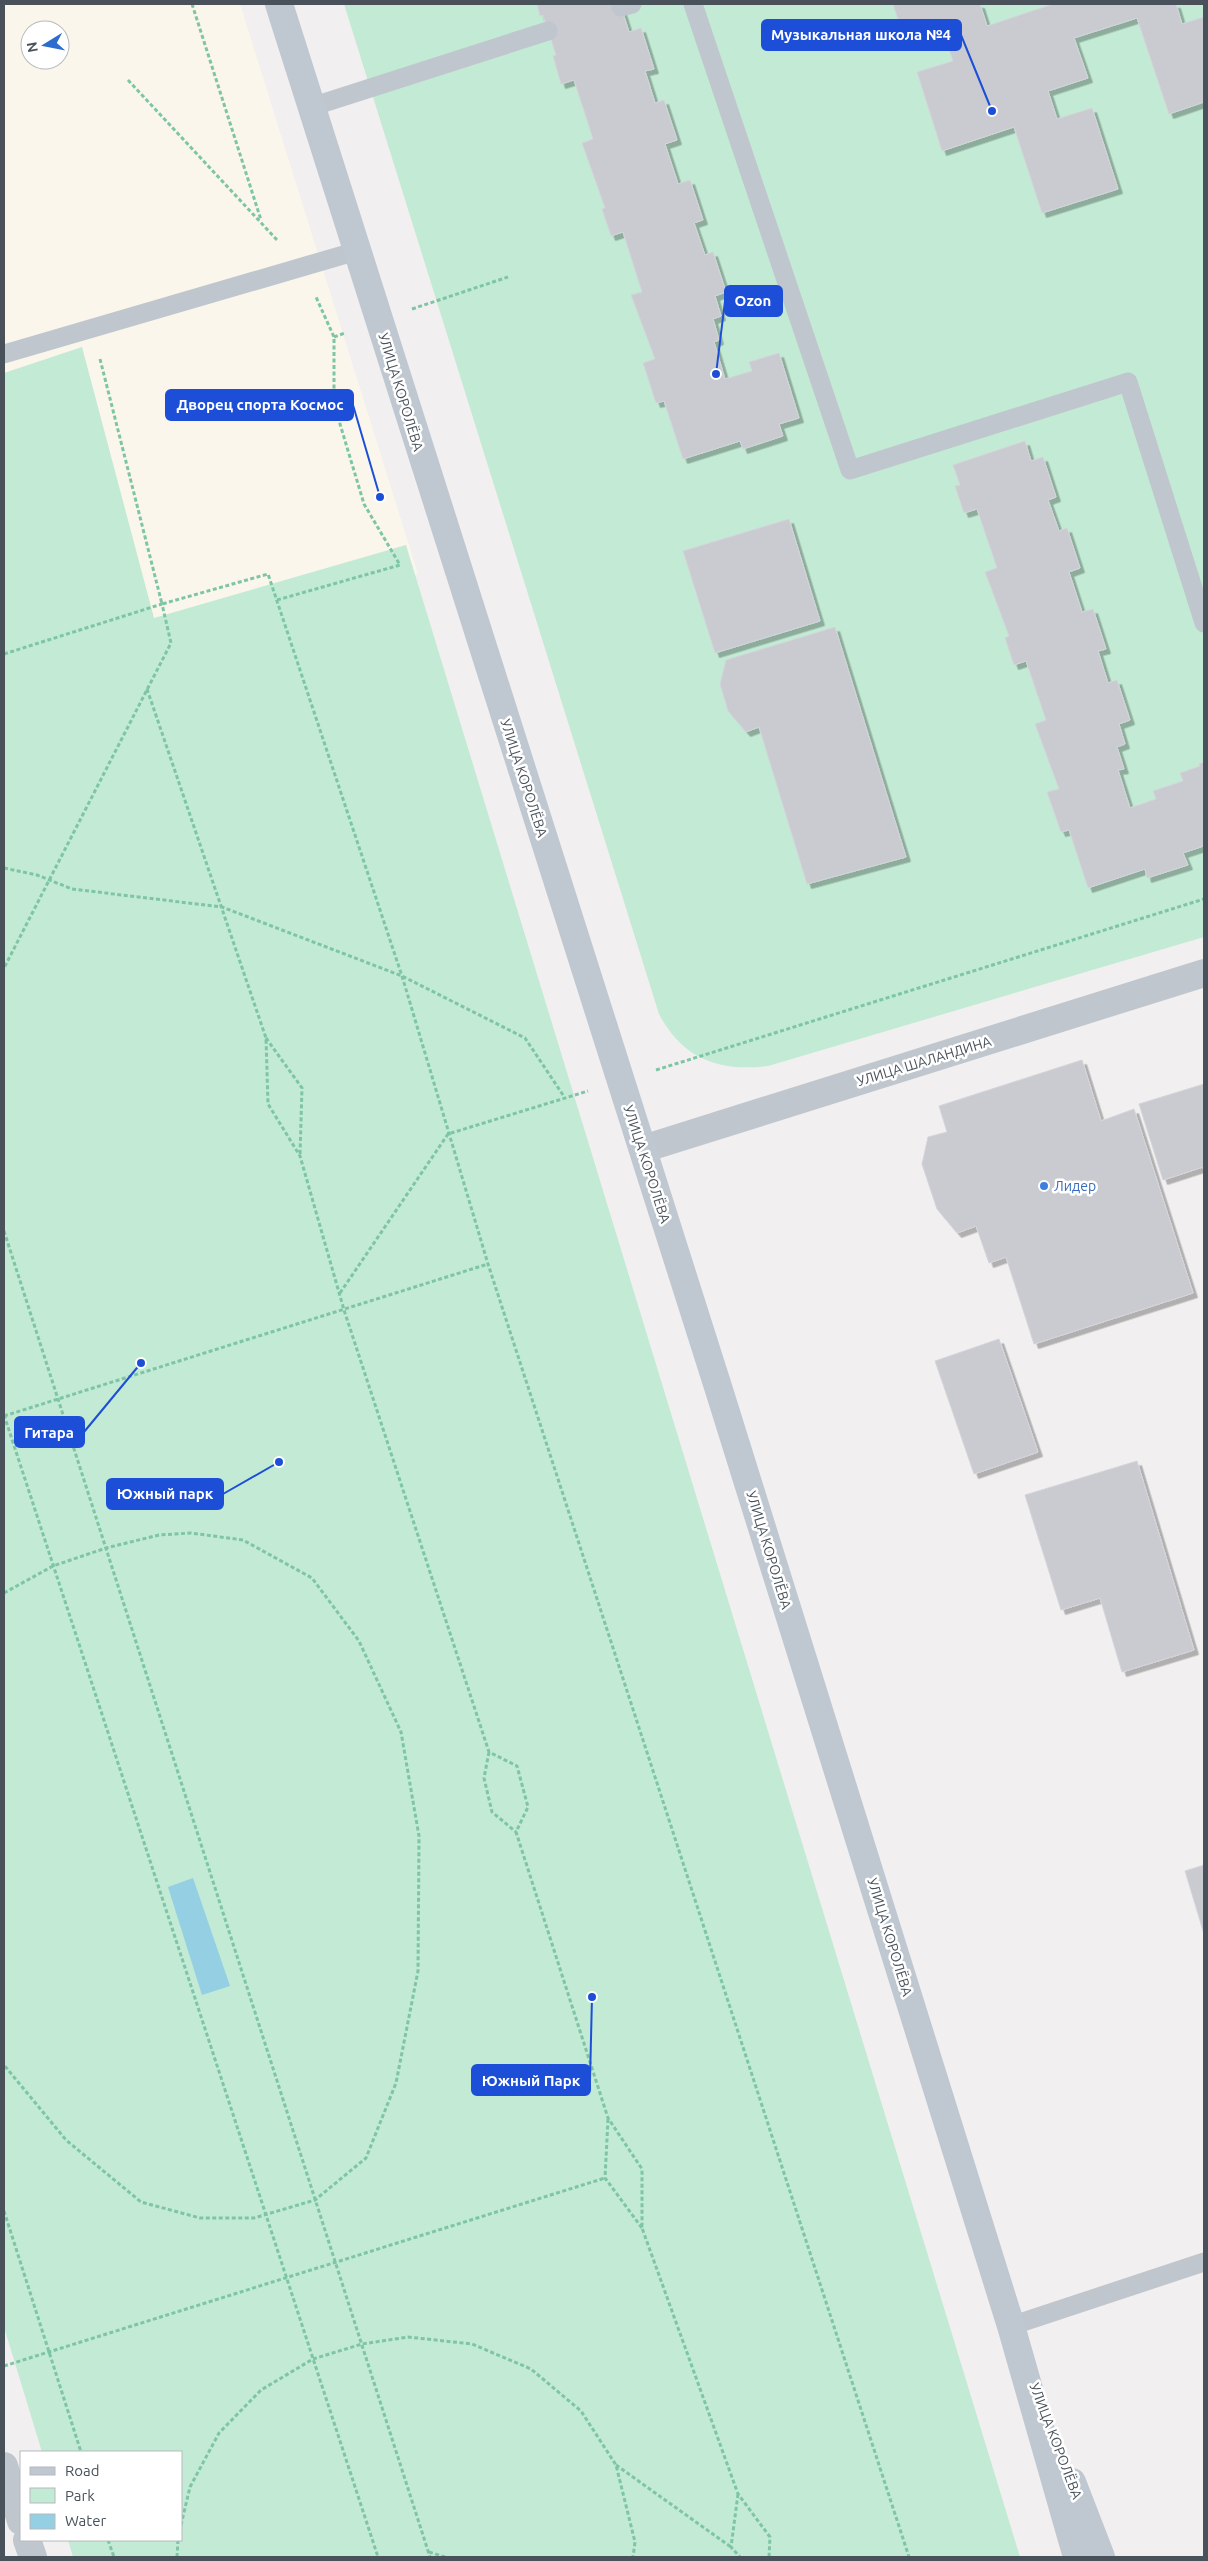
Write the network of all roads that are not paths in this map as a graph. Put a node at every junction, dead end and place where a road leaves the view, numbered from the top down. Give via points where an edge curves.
1 (279, 4) edge
2 (693, 4) edge
3 (548, 30) dead end
4 (311, 106) junction
5 (357, 251) junction
6 (4, 354) edge
7 (1204, 623) edge
8 (1204, 973) edge
9 (643, 1149) junction
10 (1204, 2262) edge
11 (1011, 2326) junction
12 (4, 2466) edge
13 (20, 2518) edge
14 (27, 2541) edge
15 (33, 2557) edge
16 (1077, 2557) edge
17 (1101, 2557) edge

1 - 4 street, УЛИЦА КОРОЛЁВА
2 - 7 lane via 850,470 1128,382
3 - 4 lane
4 - 5 street, УЛИЦА КОРОЛЁВА
5 - 6 lane
5 - 9 street, УЛИЦА КОРОЛЁВА
8 - 9 street, УЛИЦА ШАЛАНДИНА
9 - 11 street, УЛИЦА КОРОЛЁВА
10 - 11 lane
11 - 16 street, УЛИЦА КОРОЛЁВА
11 - 17 street, УЛИЦА КОРОЛЁВА
12 - 13 street
14 - 15 street

